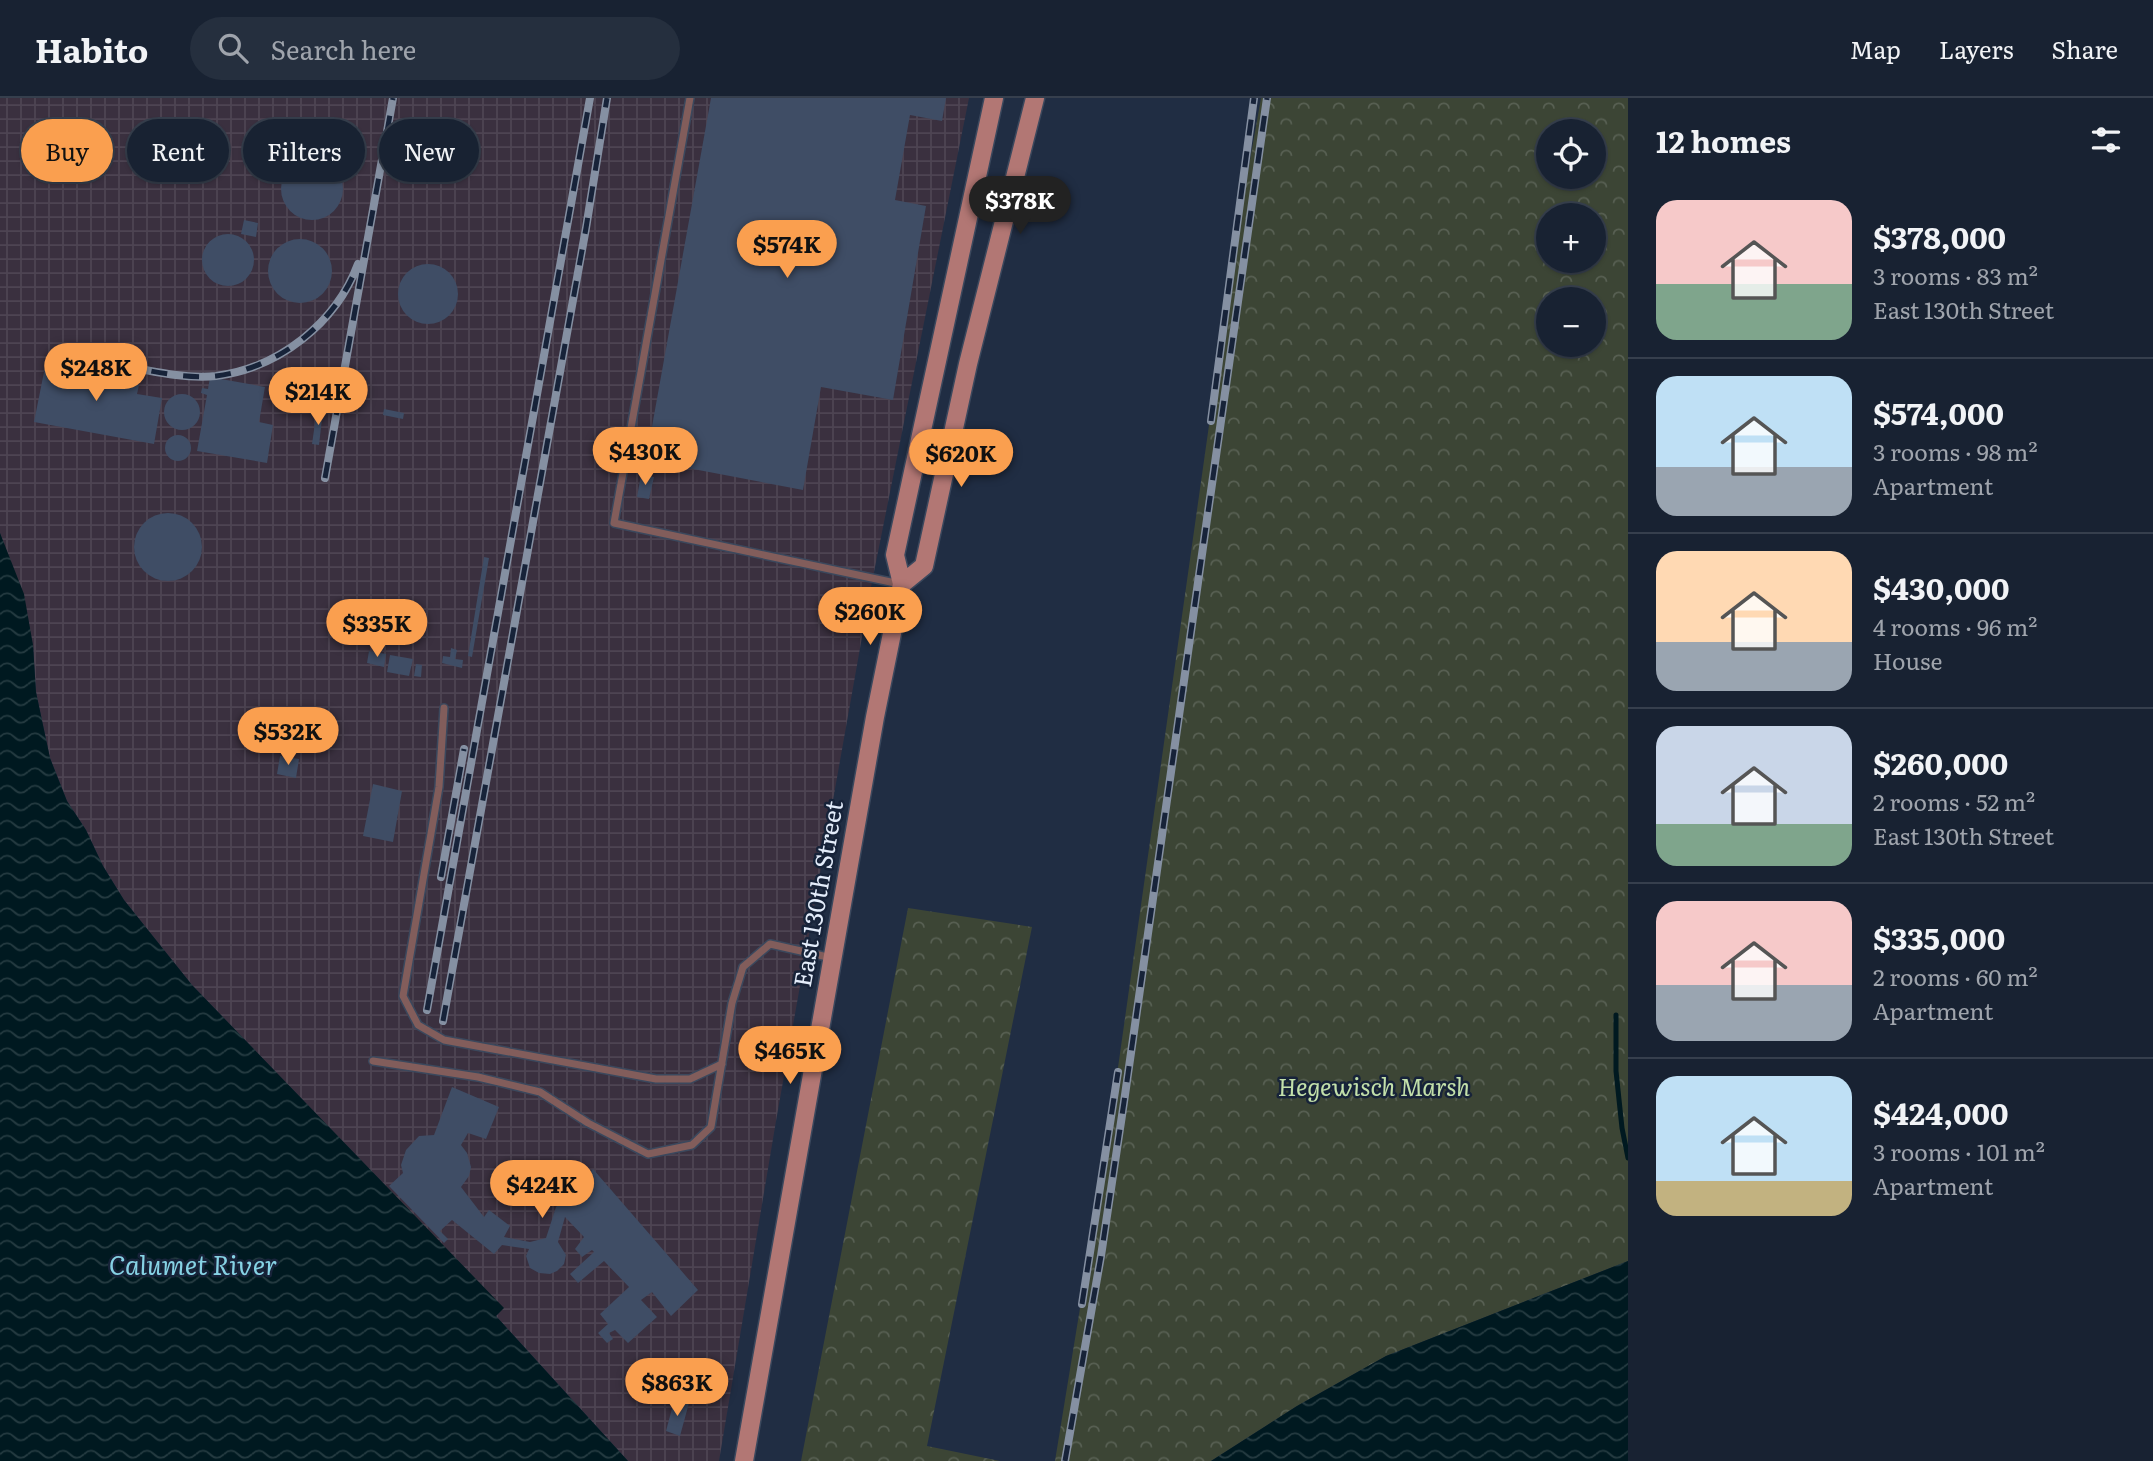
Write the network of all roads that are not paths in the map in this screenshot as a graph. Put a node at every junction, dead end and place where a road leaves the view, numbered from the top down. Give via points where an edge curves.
1 (690, 98) edge
2 (994, 98) edge
3 (1035, 98) edge
4 (902, 584) junction
5 (444, 708) dead end
6 (832, 958) junction
7 (373, 1061) dead end
8 (722, 1064) junction
9 (744, 1461) edge

1 - 4 lane via 614,523
2 - 4 main road, East 130th Street via 895,555
3 - 4 main road via 968,364 924,566
4 - 6 main road, East 130th Street
5 - 8 lane via 439,787 403,996 418,1025 444,1040 656,1079 690,1079
6 - 8 lane via 770,944 743,967
6 - 9 main road, East 130th Street
7 - 8 lane via 540,1092 648,1154 692,1145 711,1127

